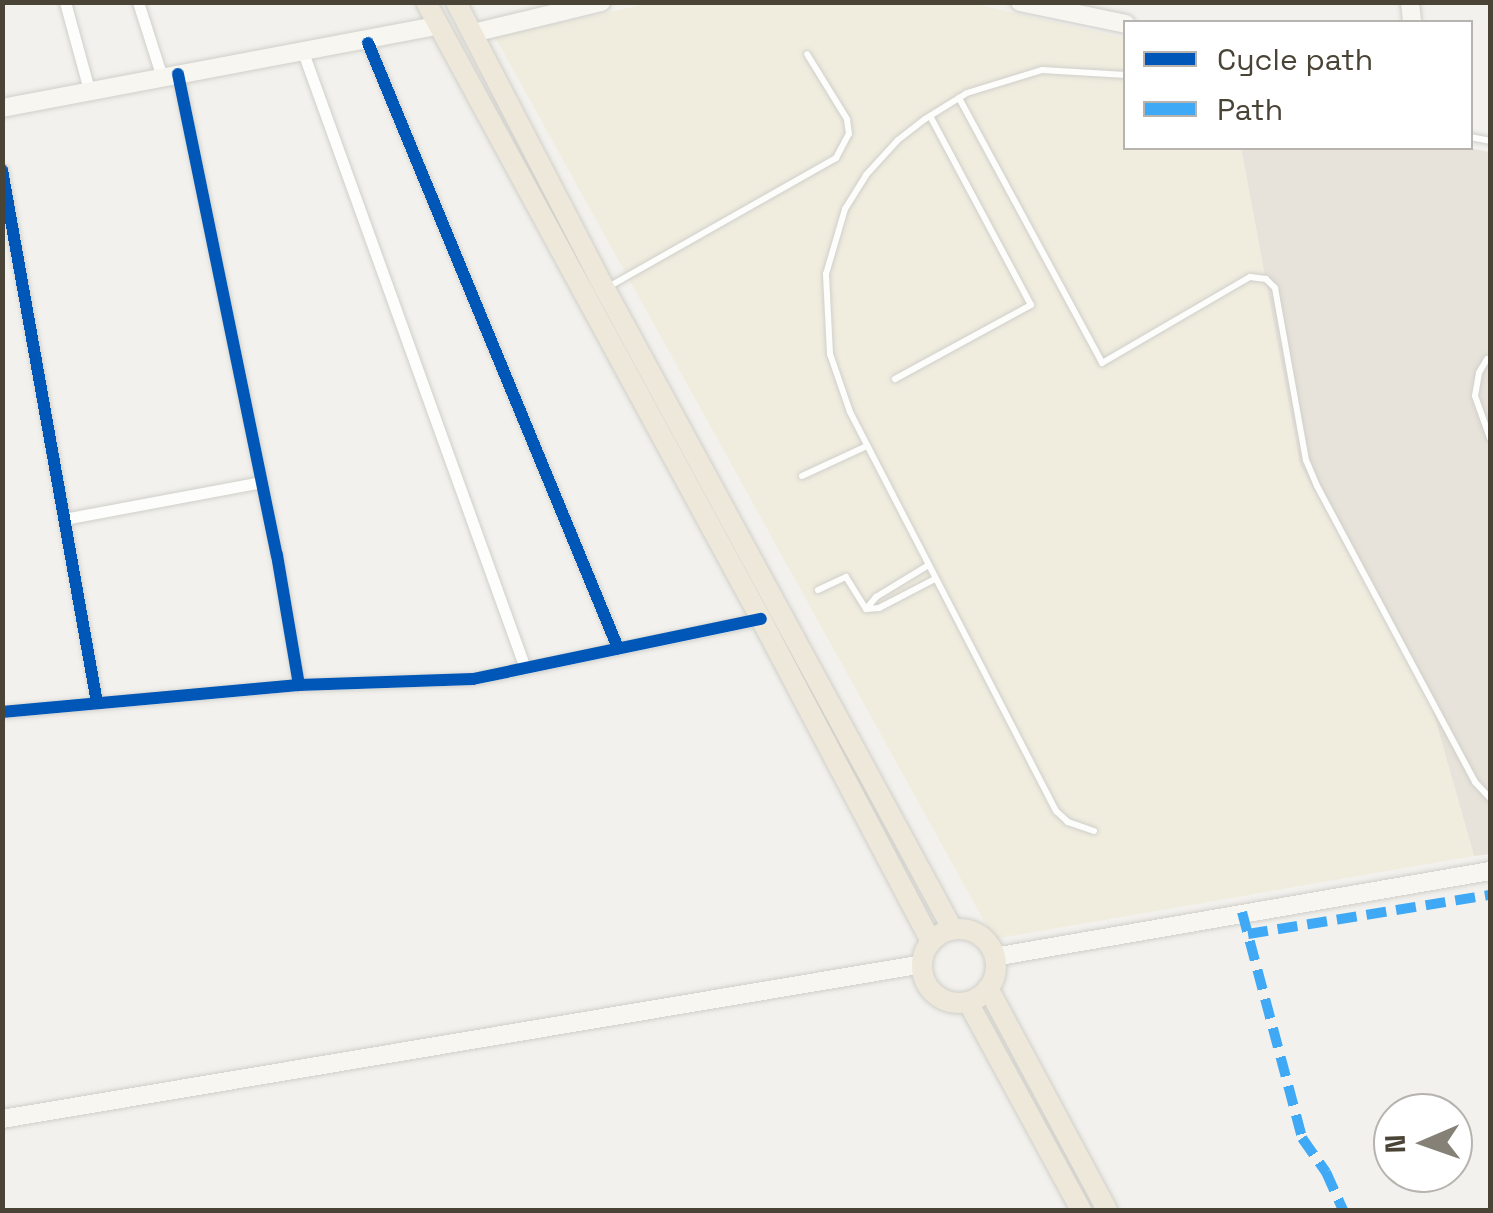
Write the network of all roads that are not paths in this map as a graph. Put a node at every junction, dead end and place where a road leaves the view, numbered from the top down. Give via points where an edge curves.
1 (65, 2) edge
2 (138, 2) edge
3 (426, 2) edge
4 (456, 2) edge
5 (601, 2) edge
6 (1020, 2) edge
7 (1077, 9) edge
8 (1123, 23) edge
9 (438, 26) junction
10 (473, 33) junction
11 (368, 42) junction
12 (304, 54) junction
13 (807, 54) dead end
14 (170, 75) junction
15 (1123, 75) edge
16 (89, 90) junction
17 (958, 98) junction
18 (2, 108) edge
19 (930, 116) junction
20 (2, 170) edge
21 (605, 288) junction
22 (1487, 359) dead end
23 (895, 378) dead end
24 (1490, 438) edge
25 (868, 446) junction
26 (802, 476) dead end
27 (262, 482) junction
28 (64, 519) junction
29 (927, 566) junction
30 (934, 580) junction
31 (818, 590) dead end
32 (866, 608) junction
33 (761, 618) junction
34 (618, 648) junction
35 (525, 668) junction
36 (299, 685) junction
37 (97, 703) junction
38 (2, 712) edge
39 (1490, 798) edge
40 (1094, 832) dead end
41 (1490, 871) edge
42 (953, 930) junction
43 (931, 942) junction
44 (994, 957) junction
45 (923, 964) junction
46 (988, 988) junction
47 (968, 1002) junction
48 (2, 1119) edge
49 (1082, 1210) edge
50 (1106, 1210) edge

1 - 16 street
2 - 14 street
3 - 9 highway
4 - 10 highway
5 - 10 street
6 - 7 street
7 - 8 street
9 - 11 street
9 - 33 highway
10 - 21 highway
11 - 12 street
11 - 34 street
12 - 14 street
12 - 35 street
13 - 21 lane via 847,119 849,134 836,158
14 - 16 street
14 - 27 street
15 - 17 lane via 1042,70
16 - 18 street
17 - 19 lane
17 - 39 lane via 1102,363 1250,277 1275,288 1312,473 1475,782
19 - 23 lane via 1031,305
19 - 25 lane via 866,175 846,208 826,274 830,354
20 - 28 street
21 - 42 highway
22 - 24 lane via 1476,396
25 - 26 lane
25 - 29 lane
27 - 28 street
27 - 36 street
28 - 37 street
29 - 30 lane
29 - 32 lane
30 - 32 lane
30 - 40 lane via 1056,811
31 - 32 lane via 846,578
33 - 34 street
33 - 43 highway
34 - 35 street
35 - 36 street via 473,679
36 - 37 street
37 - 38 street
41 - 44 street
42 - 43 highway
42 - 44 highway via 982,937
43 - 45 highway
44 - 46 highway
45 - 47 highway via 936,994
45 - 48 street
46 - 47 highway
46 - 50 highway
47 - 49 highway

